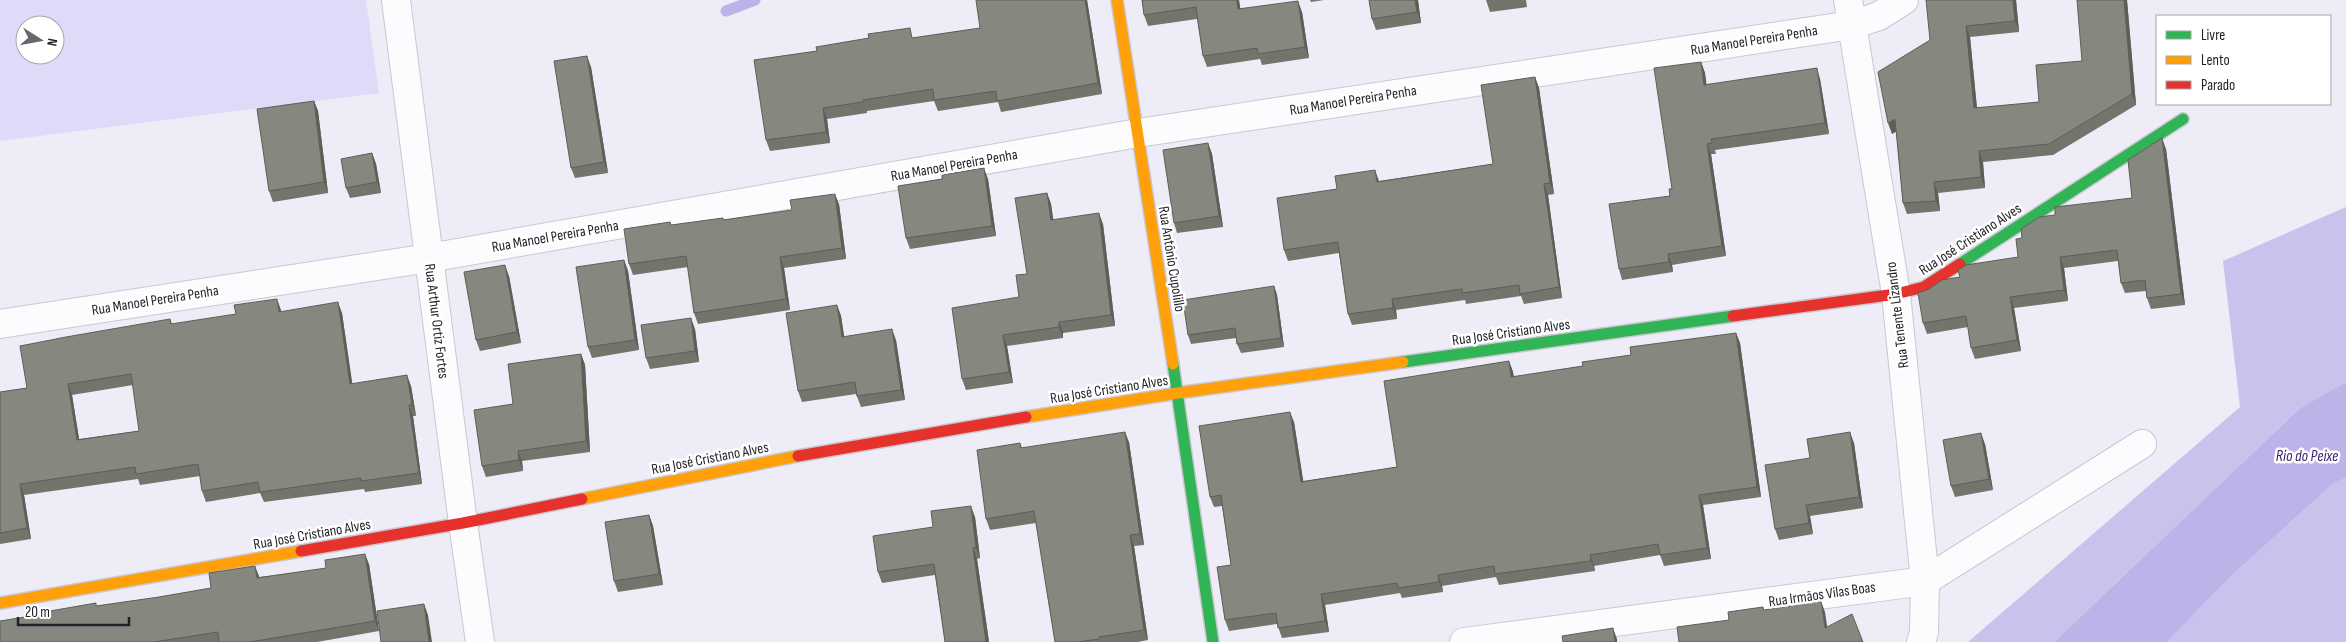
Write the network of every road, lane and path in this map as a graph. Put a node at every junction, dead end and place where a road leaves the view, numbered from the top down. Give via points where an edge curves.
1 (396, 0) edge
2 (1117, 0) edge
3 (1904, 0) edge
4 (1850, 13) edge
5 (2183, 119) dead end
6 (1138, 133) junction
7 (429, 258) junction
8 (1896, 294) junction
9 (0, 324) edge
10 (1178, 393) junction
11 (2142, 444) dead end
12 (463, 523) junction
13 (1925, 581) junction
14 (0, 603) edge
15 (1923, 637) edge
16 (480, 642) edge
17 (1213, 642) edge
18 (1464, 642) edge

1 - 7 street, Rua Arthur Ortiz Fortes
2 - 6 street, Rua Antônio Cupolillo
3 - 4 street, Rua Manoel Pereira Penha via 1879,16
4 - 6 street, Rua Manoel Pereira Penha
4 - 8 street, Rua Tenente Lizandro
5 - 8 street, Rua José Cristiano Alves via 1924,287
6 - 7 street, Rua Manoel Pereira Penha
6 - 10 street, Rua Antônio Cupolillo
7 - 9 street, Rua Manoel Pereira Penha
7 - 12 street, Rua Arthur Ortiz Fortes
8 - 10 street, Rua José Cristiano Alves
8 - 13 street, Rua Tenente Lizandro
10 - 12 street, Rua José Cristiano Alves via 840,447
10 - 17 street, Rua Antônio Cupolillo
11 - 13 street, Rua Irmãos Vilas Boas
12 - 14 street, Rua José Cristiano Alves
12 - 16 street, Rua Arthur Ortiz Fortes
13 - 15 street, Rua Tenente Lizandro
13 - 18 street, Rua Irmãos Vilas Boas

